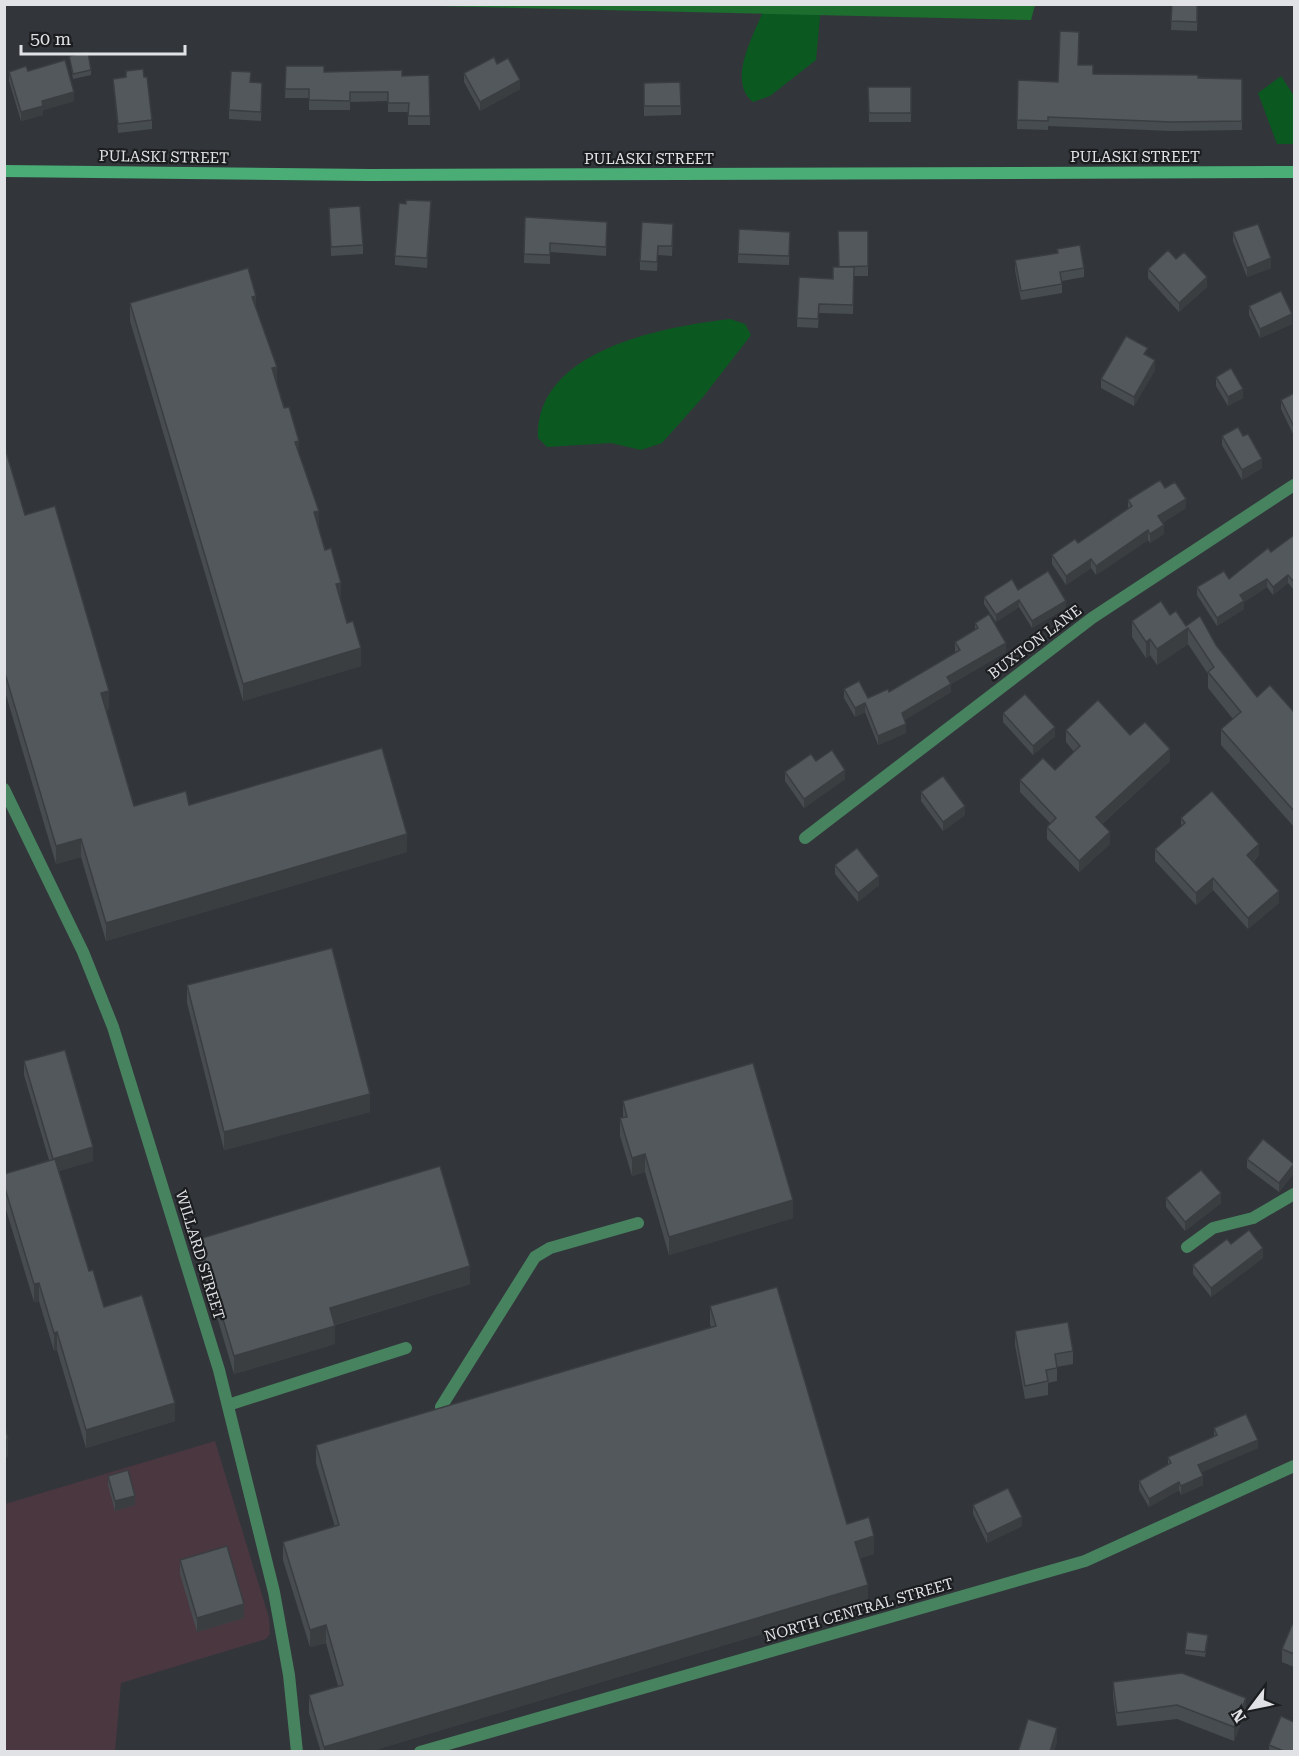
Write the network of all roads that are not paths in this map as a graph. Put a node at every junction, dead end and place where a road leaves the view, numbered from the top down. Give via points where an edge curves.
1 (4, 171) edge
2 (1294, 172) edge
3 (1294, 485) edge
4 (4, 789) edge
5 (805, 838) dead end
6 (1294, 1194) edge
7 (638, 1223) dead end
8 (1187, 1247) dead end
9 (406, 1348) dead end
10 (228, 1405) junction
11 (441, 1407) edge
12 (1294, 1466) edge
13 (297, 1752) edge
14 (420, 1752) edge

1 - 2 main road, PULASKI STREET via 370,175
3 - 5 street, BUXTON LANE via 1092,618
4 - 10 street, WILLARD STREET via 83,952 113,1027
6 - 8 street via 1253,1218 1212,1228
7 - 11 street via 550,1248 535,1257
9 - 10 street
10 - 13 street, WILLARD STREET via 274,1592 289,1675
12 - 14 street, NORTH CENTRAL STREET via 1085,1562

